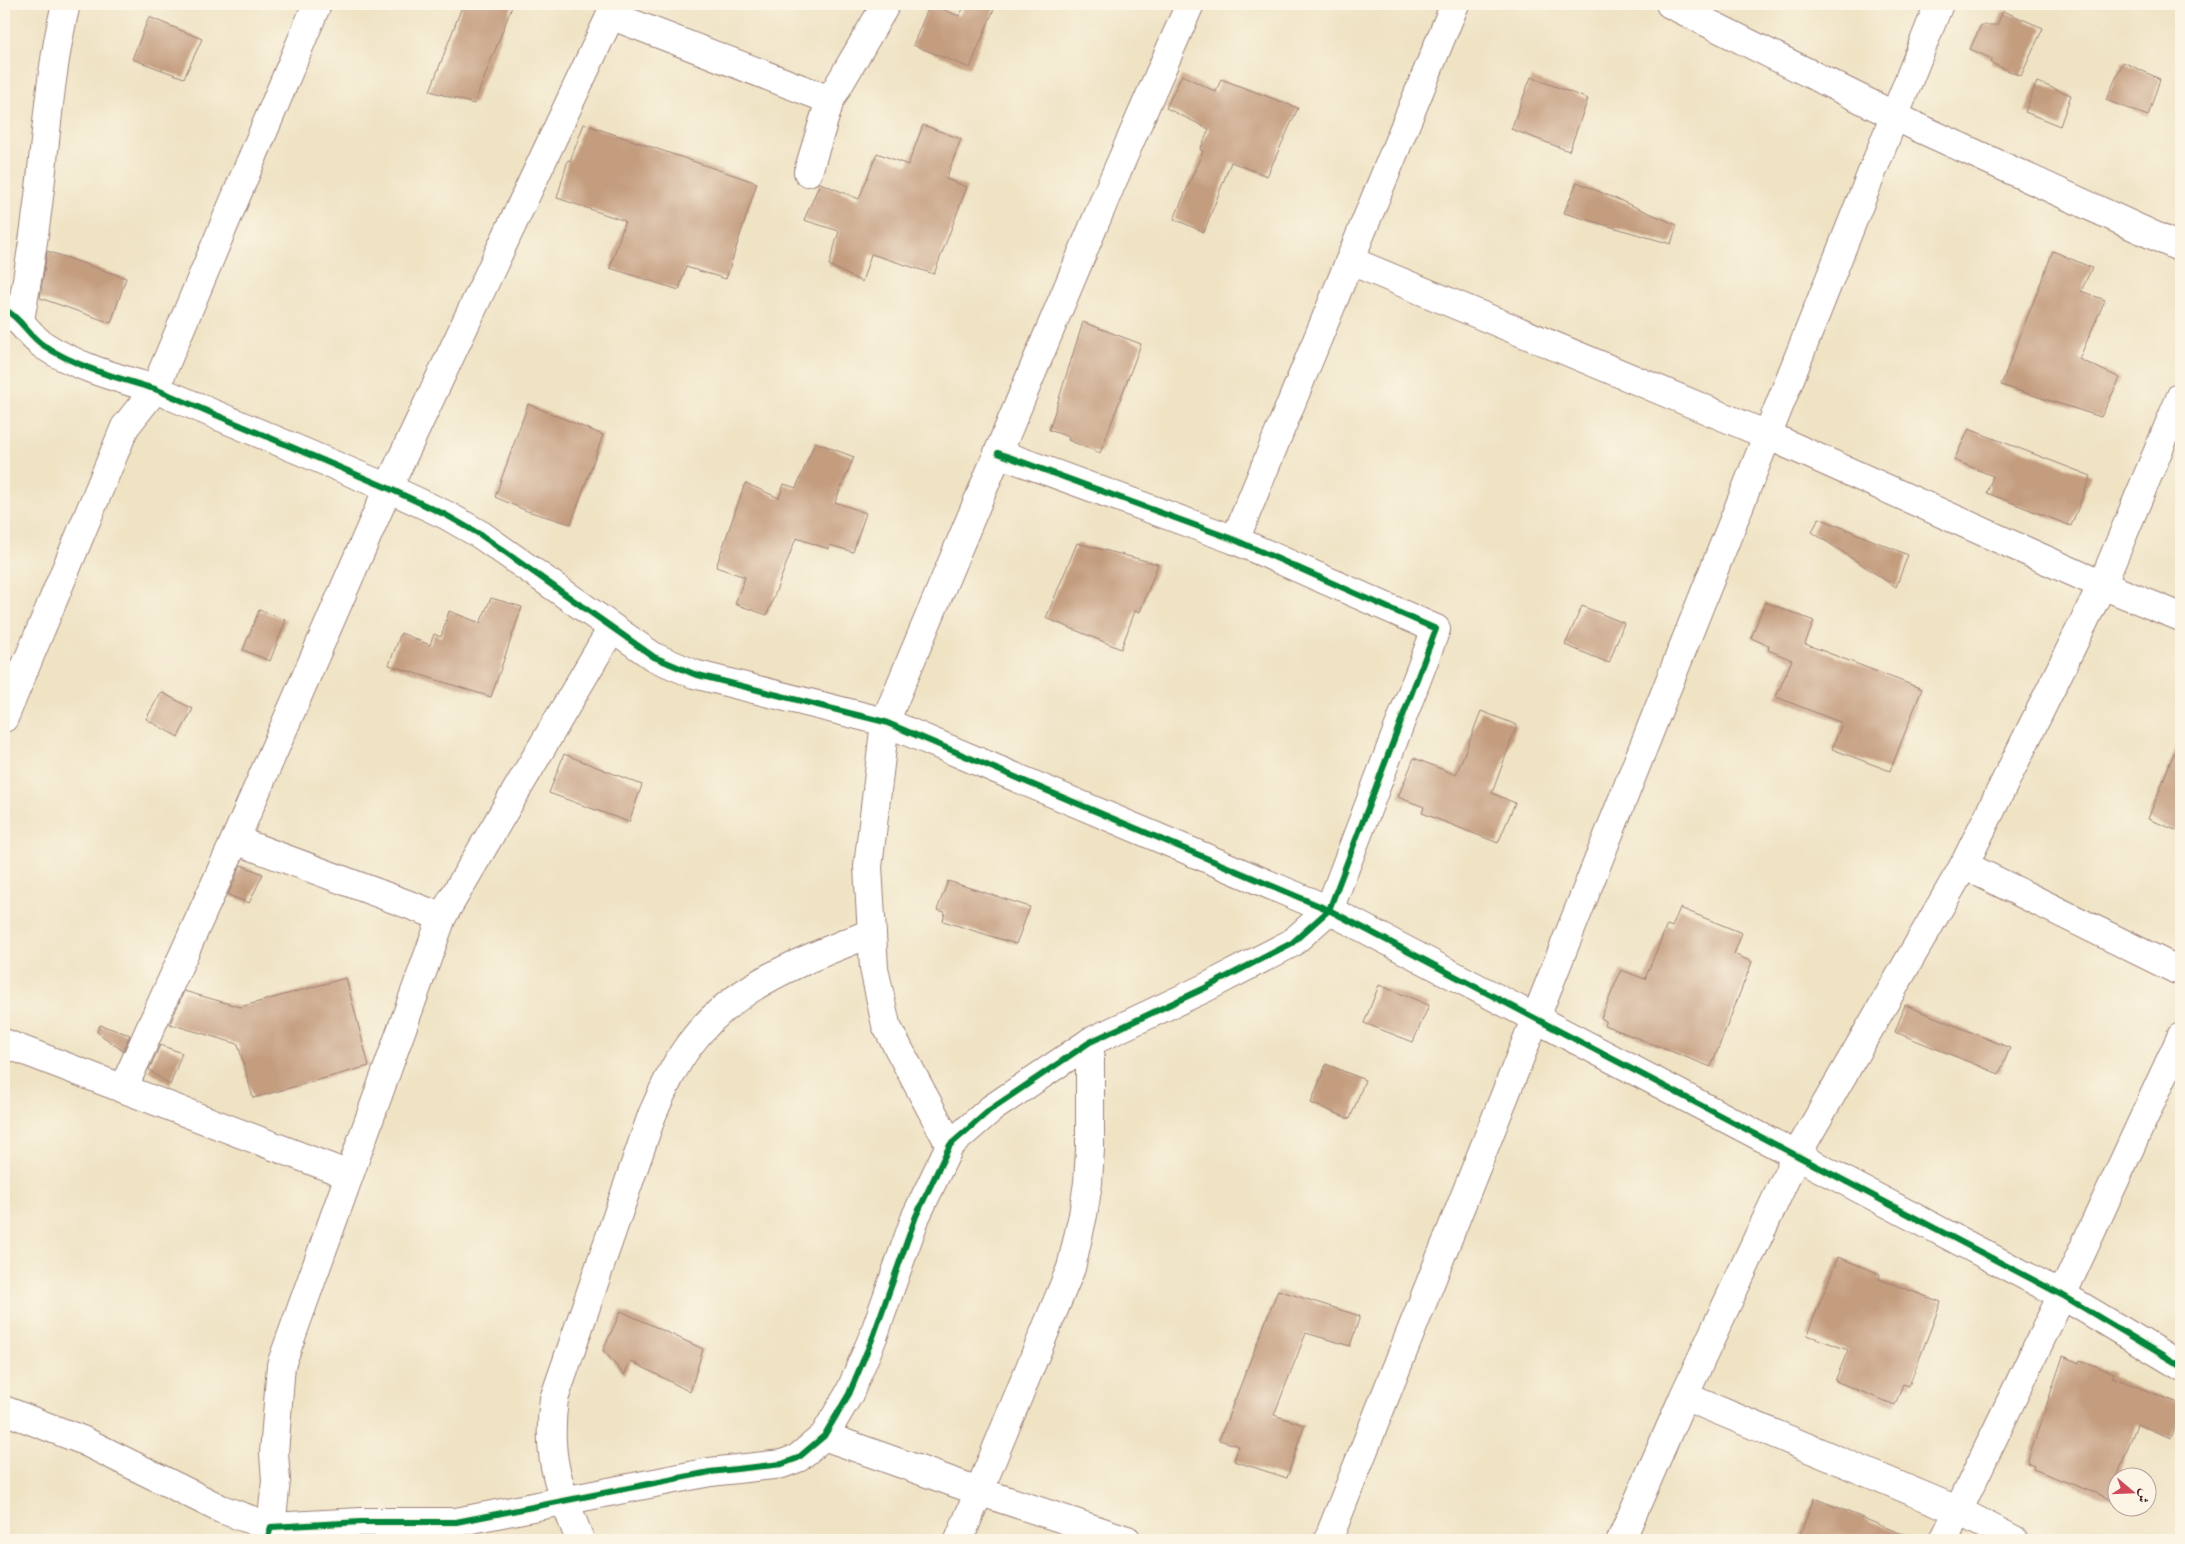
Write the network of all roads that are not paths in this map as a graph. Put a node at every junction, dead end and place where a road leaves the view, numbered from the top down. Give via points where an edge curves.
1 (66, 4) edge
2 (317, 4) edge
3 (886, 4) edge
4 (1190, 4) edge
5 (1455, 4) edge
6 (1670, 4) edge
7 (1938, 4) edge
8 (613, 10) edge
9 (830, 100) junction
10 (1894, 116) junction
11 (808, 172) dead end
12 (2180, 246) edge
13 (1351, 260) junction
14 (12, 315) edge
15 (155, 389) junction
16 (2181, 396) edge
17 (1767, 435) junction
18 (998, 453) junction
19 (388, 488) junction
20 (1234, 540) junction
21 (2102, 585) junction
22 (2181, 617) edge
23 (612, 628) junction
24 (4, 718) edge
25 (885, 722) junction
26 (235, 840) junction
27 (1964, 865) junction
28 (1329, 910) junction
29 (442, 917) junction
30 (870, 932) junction
31 (2181, 972) edge
32 (1536, 1018) junction
33 (2181, 1037) edge
34 (1090, 1042) junction
35 (4, 1044) edge
36 (123, 1089) junction
37 (950, 1145) junction
38 (1796, 1156) junction
39 (349, 1176) junction
40 (2062, 1295) junction
41 (2181, 1366) edge
42 (1684, 1396) junction
43 (4, 1410) edge
44 (824, 1436) junction
45 (978, 1491) junction
46 (565, 1502) junction
47 (1957, 1510) junction
48 (454, 1531) edge
49 (269, 1534) edge
50 (580, 1540) edge
51 (959, 1540) edge
52 (1127, 1540) edge
53 (1328, 1540) edge
54 (1621, 1540) edge
55 (1944, 1540) edge
56 (2014, 1540) edge

1 - 14 street via 53,69 32,256
2 - 15 street
3 - 9 street
4 - 18 street
5 - 13 street
6 - 10 street
7 - 10 street
8 - 9 street
8 - 19 street
9 - 11 street
10 - 12 street
10 - 17 street
13 - 17 street
13 - 20 street
14 - 15 street via 54,352
15 - 19 street
15 - 24 street via 125,427
16 - 21 street
17 - 21 street
17 - 32 street
18 - 20 street
18 - 25 street
19 - 23 street via 481,535
19 - 26 street
20 - 28 street via 1436,628
21 - 22 street
21 - 27 street
23 - 25 street via 654,657 694,674
23 - 29 street
25 - 28 street
25 - 30 street via 868,867
26 - 29 street
26 - 36 street
27 - 31 street
27 - 38 street
28 - 32 street
28 - 34 street via 1292,943
29 - 39 street
30 - 37 street via 886,1025
30 - 46 street via 750,988 718,1013 690,1043 668,1078 652,1115 554,1399 550,1425 551,1452
32 - 38 street
32 - 53 street
33 - 40 street
34 - 37 street via 991,1108
34 - 45 street via 1090,1148 1084,1214 1070,1268
35 - 36 street
36 - 39 street
37 - 44 street via 916,1216 873,1337 848,1394
38 - 40 street
38 - 42 street
39 - 49 street via 281,1366 275,1436 276,1481
40 - 41 street
40 - 47 street
42 - 47 street
42 - 54 street
43 - 49 street via 82,1440
44 - 45 street
44 - 46 street via 798,1458 782,1464 710,1472
45 - 51 street
45 - 52 street
46 - 48 street
46 - 50 street
47 - 55 street
47 - 56 street
48 - 49 street via 361,1522

